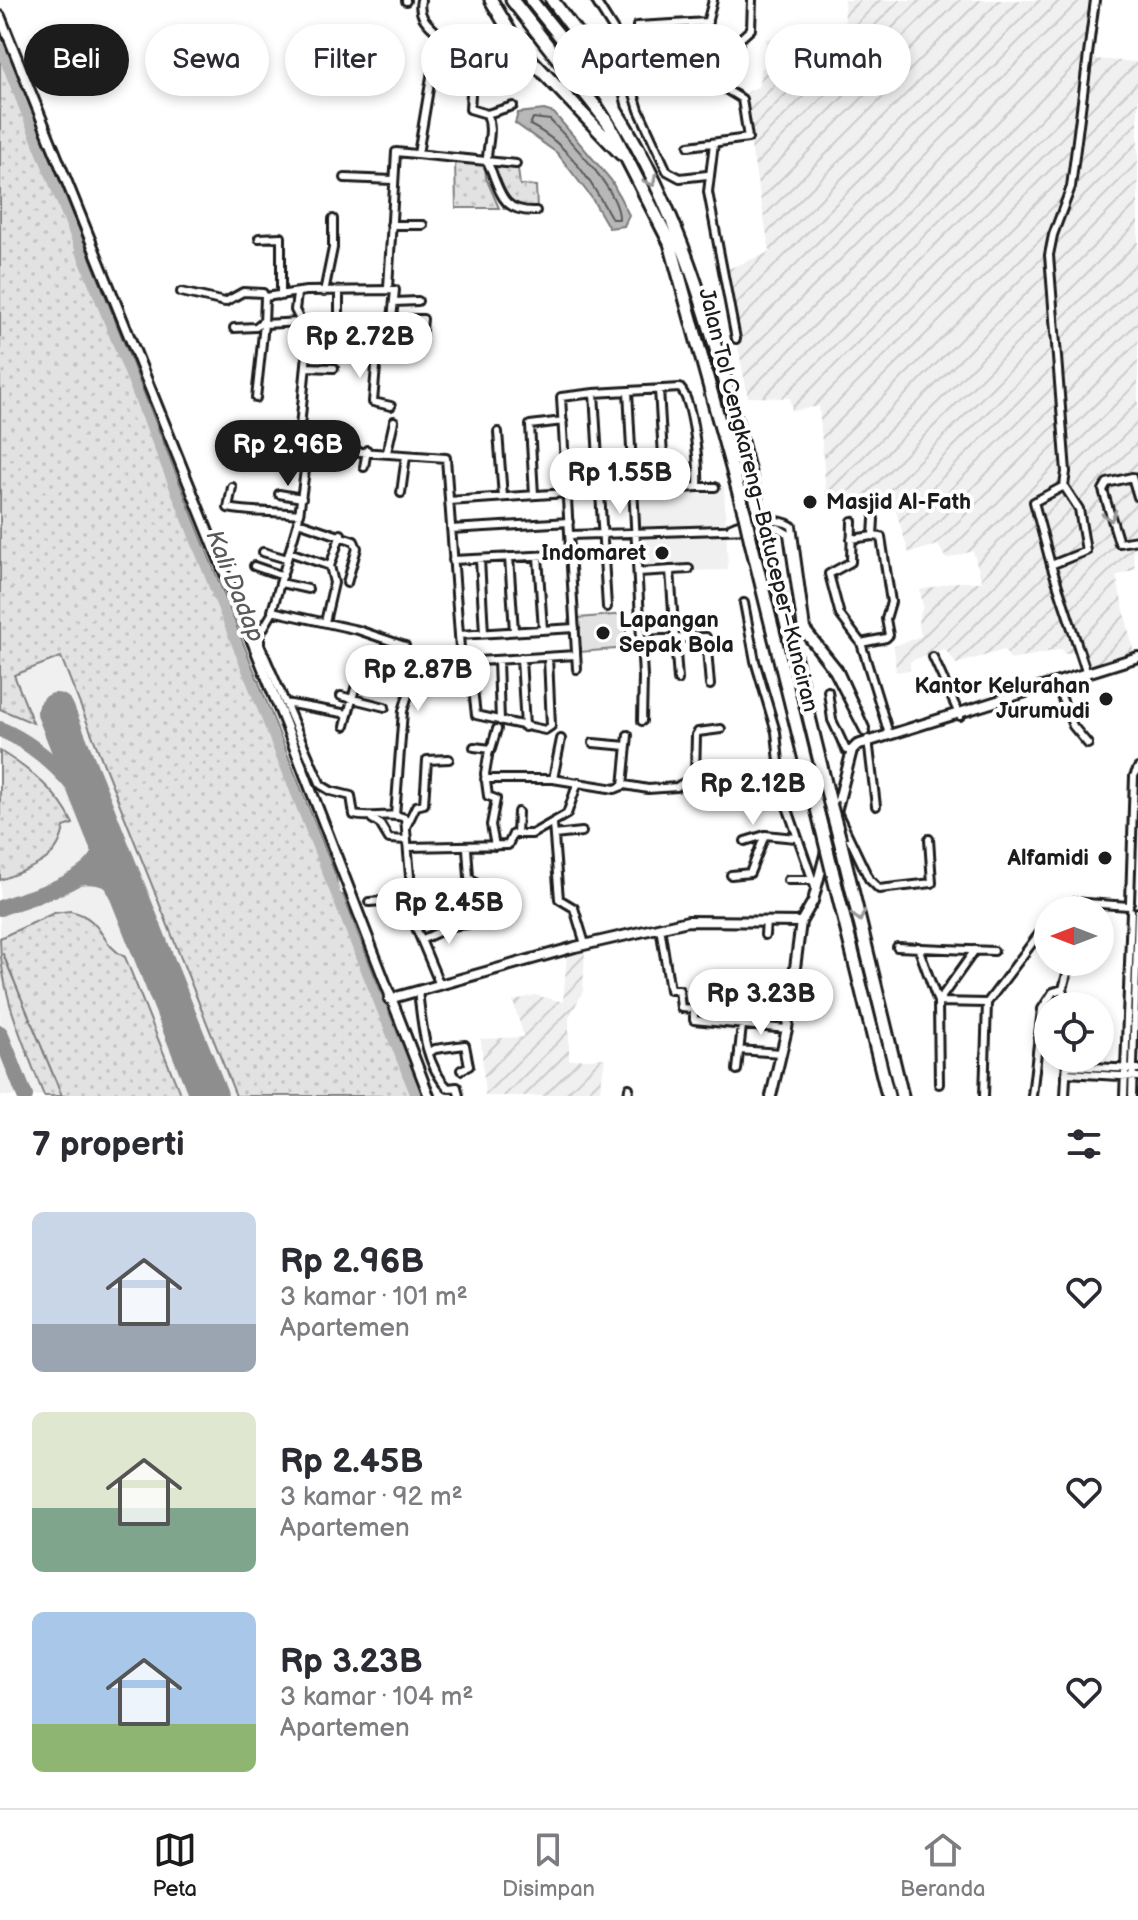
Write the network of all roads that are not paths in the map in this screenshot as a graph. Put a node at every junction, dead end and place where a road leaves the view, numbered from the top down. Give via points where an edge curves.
1 (421, 0) edge
2 (491, 0) edge
3 (512, 0) edge
4 (531, 0) edge
5 (552, 0) edge
6 (595, 0) edge
7 (713, 0) edge
8 (752, 0) edge
9 (1095, 0) edge
10 (0, 16) edge
11 (708, 22) joint
12 (429, 24) edge
13 (610, 24) edge
14 (672, 24) edge
15 (749, 31) edge
16 (428, 96) edge
17 (471, 96) edge
18 (637, 96) edge
19 (735, 96) edge
20 (513, 106) dead end
21 (616, 111) junction
22 (487, 114) junction
23 (714, 143) junction
24 (689, 146) dead end
25 (418, 154) junction
26 (627, 160) junction
27 (487, 162) junction
28 (516, 164) dead end
29 (707, 175) junction
30 (345, 178) dead end
31 (393, 180) junction
32 (536, 211) dead end
33 (333, 219) dead end
34 (391, 225) junction
35 (423, 225) dead end
36 (259, 238) dead end
37 (388, 288) junction
38 (181, 292) dead end
39 (324, 292) junction
40 (339, 292) junction
41 (297, 294) junction
42 (281, 296) junction
43 (265, 297) junction
44 (418, 301) dead end
45 (394, 302) junction
46 (380, 319) junction
47 (392, 319) junction
48 (339, 320) junction
49 (301, 322) junction
50 (310, 322) junction
51 (263, 323) junction
52 (234, 328) dead end
53 (736, 339) dead end
54 (421, 340) dead end
55 (306, 367) junction
56 (334, 368) dead end
57 (659, 389) junction
58 (628, 391) junction
59 (594, 393) junction
60 (256, 398) dead end
61 (391, 406) dead end
62 (394, 421) dead end
63 (563, 421) junction
64 (498, 432) dead end
65 (308, 448) junction
66 (367, 450) junction
67 (387, 452) junction
68 (406, 456) junction
69 (364, 467) dead end
70 (1064, 486) junction
71 (232, 487) dead end
72 (698, 487) junction
73 (715, 487) dead end
74 (665, 490) junction
75 (634, 491) junction
76 (401, 493) dead end
77 (567, 493) junction
78 (279, 494) dead end
79 (534, 495) junction
80 (503, 497) junction
81 (1138, 497) edge
82 (302, 498) junction
83 (449, 501) junction
84 (299, 518) junction
85 (874, 519) dead end
86 (852, 521) dead end
87 (569, 522) junction
88 (451, 529) junction
89 (636, 532) junction
90 (341, 534) junction
91 (603, 534) junction
92 (570, 535) junction
93 (873, 536) junction
94 (851, 539) junction
95 (1138, 540) edge
96 (263, 552) dead end
97 (571, 554) junction
98 (288, 556) junction
99 (538, 556) junction
100 (509, 557) junction
101 (480, 559) junction
102 (453, 560) junction
103 (1051, 565) junction
104 (254, 566) dead end
105 (330, 566) junction
106 (689, 569) dead end
107 (670, 570) junction
108 (638, 572) junction
109 (282, 579) junction
110 (347, 583) dead end
111 (308, 589) dead end
112 (744, 603) dead end
113 (607, 607) dead end
114 (273, 612) junction
115 (325, 622) junction
116 (575, 628) junction
117 (543, 630) junction
118 (514, 631) junction
119 (484, 633) junction
120 (459, 635) junction
121 (675, 637) junction
122 (641, 640) junction
123 (861, 643) junction
124 (576, 655) junction
125 (548, 657) junction
126 (933, 657) dead end
127 (1138, 657) edge
128 (521, 658) junction
129 (498, 660) junction
130 (470, 664) junction
131 (577, 669) dead end
132 (1087, 674) junction
133 (678, 680) dead end
134 (357, 681) dead end
135 (1056, 684) junction
136 (710, 685) dead end
137 (828, 691) dead end
138 (341, 696) dead end
139 (352, 699) junction
140 (285, 703) junction
141 (385, 707) dead end
142 (348, 714) junction
143 (960, 716) junction
144 (500, 721) junction
145 (642, 721) dead end
146 (345, 726) dead end
147 (525, 727) junction
148 (497, 729) dead end
149 (721, 729) dead end
150 (889, 734) junction
151 (628, 735) dead end
152 (867, 736) junction
153 (561, 739) dead end
154 (593, 743) dead end
155 (1088, 744) dead end
156 (627, 746) junction
157 (474, 747) dead end
158 (489, 750) junction
159 (852, 750) junction
160 (449, 759) dead end
161 (1138, 768) edge
162 (778, 771) junction
163 (695, 777) junction
164 (1136, 777) edge
165 (485, 779) junction
166 (553, 779) junction
167 (578, 782) junction
168 (623, 786) junction
169 (876, 806) dead end
170 (518, 812) dead end
171 (838, 814) junction
172 (395, 816) junction
173 (372, 819) junction
174 (553, 824) junction
175 (406, 827) junction
176 (582, 832) dead end
177 (517, 834) junction
178 (554, 835) junction
179 (765, 835) junction
180 (796, 838) junction
181 (929, 839) dead end
182 (745, 841) dead end
183 (408, 843) junction
184 (495, 846) junction
185 (467, 848) junction
186 (731, 875) dead end
187 (788, 880) dead end
188 (811, 880) junction
189 (816, 890) junction
190 (411, 899) junction
191 (369, 902) dead end
192 (1114, 905) edge
193 (1134, 907) edge
194 (488, 916) dead end
195 (766, 921) junction
196 (801, 922) junction
197 (468, 924) dead end
198 (660, 927) junction
199 (765, 935) dead end
200 (423, 939) junction
201 (1034, 941) edge
202 (585, 944) junction
203 (897, 947) dead end
204 (918, 947) junction
205 (975, 950) junction
206 (994, 951) dead end
207 (1066, 976) edge
208 (440, 985) junction
209 (1063, 989) junction
210 (418, 991) junction
211 (1064, 992) edge
212 (389, 999) junction
213 (938, 1002) junction
214 (987, 1003) junction
215 (742, 1026) junction
216 (787, 1029) junction
217 (739, 1050) junction
218 (429, 1053) junction
219 (781, 1053) junction
220 (461, 1070) dead end
221 (737, 1070) dead end
222 (1067, 1072) edge
223 (1131, 1073) edge
224 (939, 1084) dead end
225 (429, 1096) edge
226 (459, 1096) edge
227 (771, 1096) edge
228 (888, 1096) edge
229 (902, 1096) edge
230 (984, 1096) edge
231 (1032, 1096) edge
232 (1065, 1096) edge
233 (1124, 1096) edge
234 (1132, 1096) edge

1 - 12 street via 419,9
2 - 26 highway via 519,47
3 - 26 highway, Jalan Tol Cengkareng–Batuceper–Kunciran via 609,124
4 - 21 highway, Jalan Tol Cengkareng–Batuceper–Kunciran
5 - 21 highway via 607,74
6 - 13 street
7 - 11 street
8 - 15 street
9 - 70 street via 1071,187 1050,246
10 - 212 main road via 285,723
11 - 14 street
16 - 25 street
17 - 22 street via 470,109
18 - 29 street via 667,171 680,178
19 - 23 street via 742,99 748,138
20 - 22 street
21 -> 229 highway, Jalan Tol Cengkareng–Batuceper–Kunciran, bridge via 680,236 708,320
22 - 27 street
23 - 24 street
23 - 29 street
25 - 27 street
25 - 31 street via 396,152
26 - 228 highway, Jalan Tol Cengkareng–Batuceper–Kunciran, bridge via 670,243 745,515
27 - 28 street
27 - 32 street via 502,200 524,212
29 - 53 street
30 - 31 street
31 - 34 street
33 - 39 street
34 - 35 street
34 - 37 street
36 - 42 street via 281,237
37 - 40 street
37 - 45 street via 395,290
38 - 43 street via 225,302 243,292
39 - 40 street
39 - 41 street
40 - 48 street
41 - 42 street
41 - 49 street via 295,310
42 - 43 street
43 - 51 street
44 - 45 street
45 - 47 street
46 - 47 street
46 - 48 street
46 - 61 street via 373,402
47 - 54 street via 423,319
48 - 50 street
49 - 50 street
49 - 51 street
50 - 55 street
51 - 52 street
51 - 60 street
55 - 56 street
55 - 65 street via 299,438
57 - 58 street
57 - 72 street via 680,388 685,393
57 - 74 street
58 - 59 street
58 - 75 street
59 - 63 street via 562,396
59 - 91 street
62 - 67 street
63 - 77 street
63 - 79 street via 530,425
64 - 80 street
65 - 66 street
65 - 82 street
66 - 67 street
66 - 69 street
67 - 68 street
68 - 76 street
68 - 83 street via 446,458
70 - 103 street via 1034,502
70 - 103 street via 1079,509 1086,551
71 - 84 street via 228,508
72 - 73 street
72 - 74 street
74 - 75 street
75 - 89 street
77 - 79 street
77 - 87 street
78 - 82 street
79 - 80 street
80 - 83 street
81 -> 95 street via 1132,477 1107,483 1103,490 1119,543
82 - 84 street
83 - 88 street
84 - 90 street
84 - 98 street
85 - 93 street
86 - 94 street
87 - 88 street
87 - 92 street
88 - 102 street
89 - 91 street
89 - 108 street
89 - 152 street via 779,521 792,526 806,629 838,669
90 - 105 street
90 - 110 street via 356,544
91 - 92 street
91 - 113 street
92 - 97 street
93 - 94 street
93 - 123 street via 882,541 891,602 889,635
94 - 123 street via 851,562 829,574 840,615
96 - 98 street
97 - 99 street
97 - 116 street
98 - 105 street
98 - 109 street
99 - 100 street
99 - 117 street
100 - 101 street
100 - 118 street
101 - 102 street
101 - 119 street
102 - 120 street
103 - 132 street
104 - 109 street
105 - 115 street via 334,583
106 - 107 street
107 - 108 street
107 - 121 street
108 - 122 street
109 - 111 street
109 - 114 street
112 - 162 street via 772,712
114 - 115 street
114 - 140 street via 259,638
115 - 172 street via 405,646 404,669 411,685 403,711
116 - 117 street
116 - 124 street
117 - 118 street
118 - 119 street
119 - 120 street
120 - 130 street via 461,662
121 - 122 street
121 - 133 street
121 - 136 street via 706,637
122 - 145 street
123 - 150 street
124 - 125 street
124 - 131 street
125 - 128 street
125 - 147 street via 551,726
126 - 143 street
127 - 132 main road
128 - 129 street
128 - 147 street
129 - 130 street
129 - 144 street
130 - 144 street via 474,713
132 - 135 main road
134 - 139 street
135 - 143 main road
135 - 155 street via 1073,726
137 - 159 street via 837,736 846,750
138 - 139 street
139 - 141 street
139 - 142 street
140 - 142 street
140 - 173 street via 321,785 351,796 354,815
142 - 146 street
143 - 150 main road
144 - 147 street
148 - 158 street
149 - 163 street via 696,735
150 - 152 main road
151 - 156 street
152 - 159 main road
152 - 169 street
153 - 166 street
154 - 156 street
156 - 168 street
157 - 158 street
158 - 165 street
159 - 171 main road
160 - 175 street via 427,760 424,804 416,806
161 - 164 street
162 - 163 street
162 - 180 street
163 - 168 street via 669,788
164 - 193 street
165 - 166 street
165 - 184 street via 488,796 496,799 491,825
166 - 167 street
167 - 168 street
167 - 174 street via 567,814
170 - 177 street
171 - 181 street via 879,889 932,883
171 - 189 main road
172 - 173 street
172 - 175 street via 403,816
173 - 183 street via 389,839
174 - 177 street via 532,834
174 - 178 street
175 - 183 street
176 - 178 street
177 - 184 street via 508,845
178 - 202 street via 559,899 574,908
179 - 180 street
179 - 182 street
179 - 186 street via 750,873
180 - 188 street
183 - 185 street
183 - 190 street
184 - 185 street
185 - 194 street via 469,877 486,894
187 - 188 street
188 - 189 street
189 - 196 main road
190 - 191 street
190 - 200 street via 414,923
192 - 193 street
193 - 223 street
195 - 196 main road
195 - 198 main road via 711,919
195 - 199 street
196 - 216 main road
197 - 200 street
198 - 202 main road
198 - 215 street via 670,990 679,990 682,1009 694,1009 695,1020
200 - 208 street
201 - 214 street
202 - 208 main road
203 - 204 street
204 - 205 street
204 - 213 street
205 - 206 street
205 - 213 street
207 - 209 street
208 - 210 main road
209 - 211 street
209 - 231 street via 1055,990 1042,1009
210 - 212 main road
210 - 218 street
212 - 225 main road
213 - 214 street
213 - 224 street
214 - 230 street
215 - 216 street
215 - 217 street
216 - 219 main road
217 - 219 street
217 - 221 street
218 - 220 street via 465,1045 469,1066
218 - 226 street via 436,1074 448,1088 457,1087
219 - 227 main road
222 - 232 street
223 - 233 street
223 - 234 street

